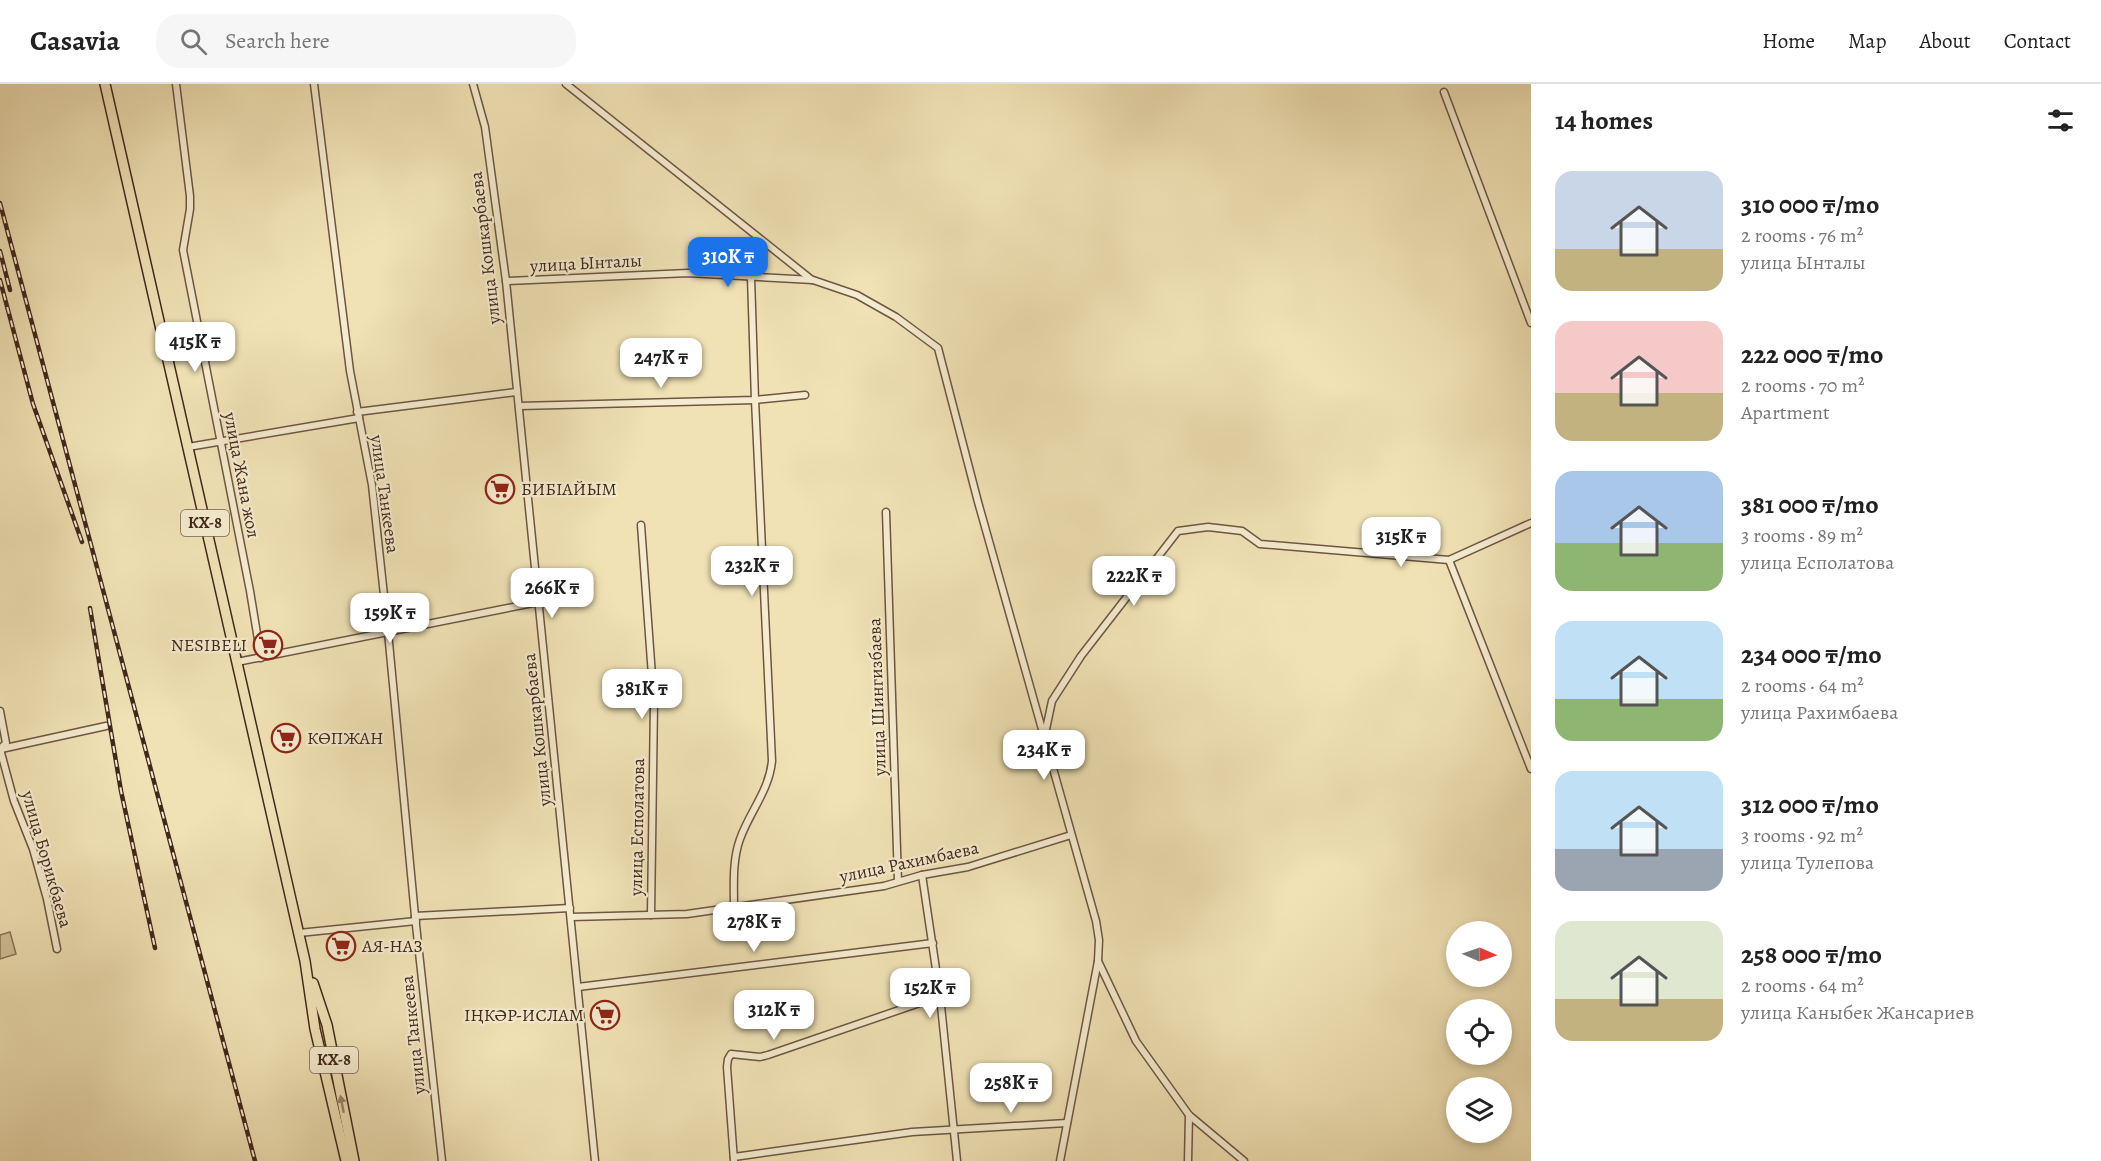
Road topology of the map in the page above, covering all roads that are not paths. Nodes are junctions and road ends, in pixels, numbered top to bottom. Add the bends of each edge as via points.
1 (105, 84) edge
2 (176, 84) edge
3 (314, 84) edge
4 (473, 84) edge
5 (566, 84) edge
6 (1444, 92) dead end
7 (751, 277) junction
8 (813, 280) junction
9 (506, 281) junction
10 (1531, 323) edge
11 (516, 392) junction
12 (805, 395) dead end
13 (755, 399) junction
14 (519, 406) junction
15 (358, 415) junction
16 (220, 442) junction
17 (188, 447) junction
18 (886, 512) dead end
19 (1531, 523) edge
20 (641, 525) dead end
21 (1449, 560) junction
22 (538, 602) junction
23 (388, 632) junction
24 (261, 658) junction
25 (237, 662) junction
26 (0, 711) edge
27 (106, 726) dead end
28 (1045, 735) junction
29 (0, 749) edge
30 (1531, 769) edge
31 (1071, 835) junction
32 (922, 875) junction
33 (898, 881) junction
34 (570, 908) junction
35 (734, 909) junction
36 (651, 915) junction
37 (571, 917) junction
38 (415, 919) junction
39 (299, 933) junction
40 (933, 943) junction
41 (57, 949) dead end
42 (305, 961) junction
43 (1098, 961) junction
44 (578, 987) junction
45 (940, 996) junction
46 (327, 1025) junction
47 (315, 1029) junction
48 (1189, 1115) junction
49 (1067, 1123) junction
50 (955, 1130) junction
51 (734, 1159) edge
52 (346, 1161) edge
53 (354, 1161) edge
54 (442, 1161) edge
55 (596, 1161) edge
56 (957, 1161) edge
57 (1060, 1161) edge
58 (1188, 1161) edge
59 (1244, 1161) edge

1 - 17 main road, КХ-8
2 - 16 street, улица Жана жол via 190,196 183,250
3 - 15 street, улица Танкеева
4 - 9 street, улица Кошкарбаева via 488,151
5 - 8 street
6 - 10 street
7 - 8 street, улица Ынталы
7 - 9 street, улица Ынталы via 688,273
7 - 13 street
8 - 28 street, улица Ынталы via 857,296 938,348
9 - 11 street, улица Кошкарбаева
11 - 14 street, улица Кошкарбаева
11 - 15 street
12 - 13 street
13 - 14 street
13 - 35 street via 772,761 771,777 741,838 734,875
14 - 22 street, улица Кошкарбаева
15 - 16 street
15 - 23 street, улица Танкеева via 372,485
16 - 17 street
16 - 24 street, улица Жана жол
17 - 25 main road, КХ-8
18 - 33 street, улица Шингизбаева
19 - 21 street
20 - 36 street, улица Есполатова via 654,703
21 - 28 street via 1260,544 1242,531 1208,527 1178,531 1052,700
21 - 30 street
22 - 23 street
22 - 34 street, улица Кошкарбаева
23 - 24 street
23 - 38 street, улица Танкеева
24 - 25 street
25 - 39 main road, КХ-8
26 - 29 street, улица Борикбаева via 6,743
27 - 29 street
28 - 31 street
29 - 41 street, улица Борикбаева via 14,801 33,849
31 - 32 street, улица Рахимбаева via 968,867
31 - 43 street via 1096,921
32 - 33 street, улица Рахимбаева
32 - 40 street
33 - 35 street, улица Рахимбаева
34 - 37 street, улица Кошкарбаева
34 - 38 street
35 - 36 street, улица Рахимбаева
36 - 37 street, улица Рахимбаева
37 - 44 street, улица Кошкарбаева
38 - 39 street
38 - 54 street, улица Танкеева
39 - 42 main road, КХ-8
40 - 44 street
40 - 45 street
42 - 46 main road, КХ-8
42 - 47 main road, КХ-8
43 - 48 street via 1136,1041
43 - 49 street
44 - 55 street, улица Кошкарбаева
45 - 50 street
45 - 51 street via 768,1055 731,1054 727,1067
46 - 47 main road via 318,1024
53 -> 46 main road, КХ-8
47 - 52 main road, КХ-8
48 - 58 street
48 - 59 street
49 - 50 street
49 - 57 street
50 - 51 street via 912,1132
50 - 56 street

